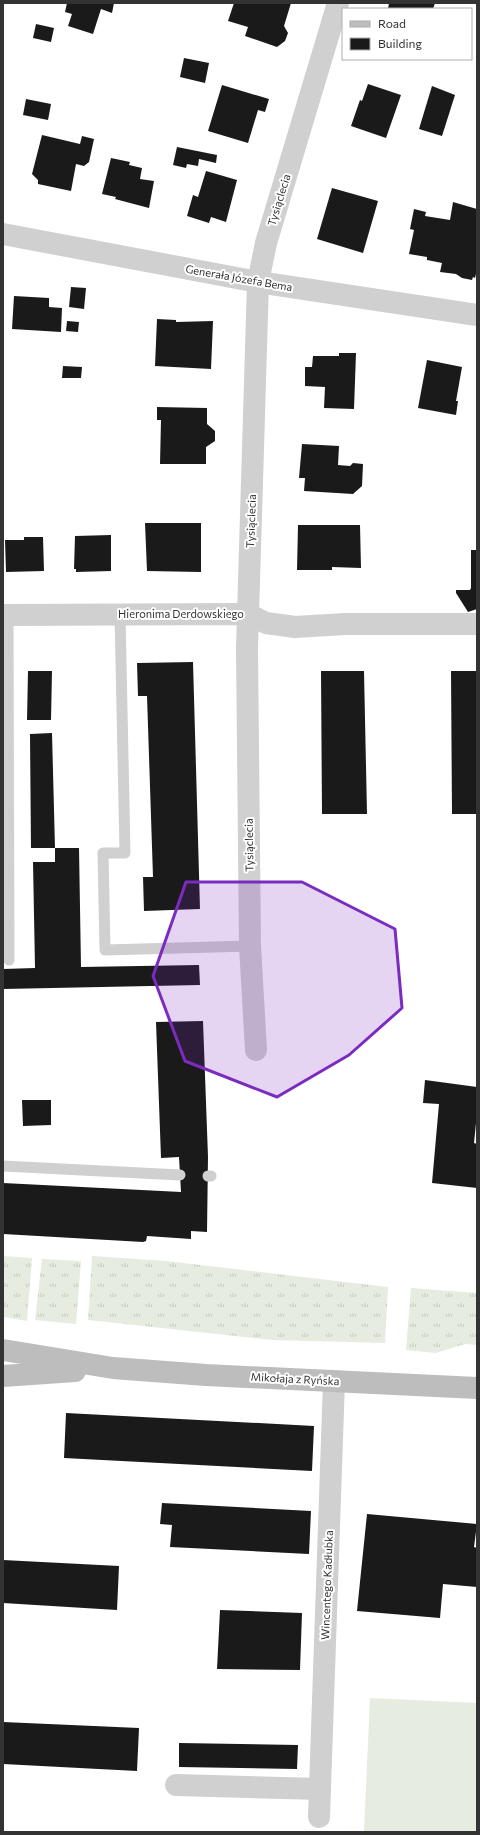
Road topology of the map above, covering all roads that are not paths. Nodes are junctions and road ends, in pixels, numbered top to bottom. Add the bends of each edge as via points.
1 (338, 3) edge
2 (3, 234) edge
3 (258, 282) junction
4 (477, 316) edge
5 (120, 614) junction
6 (248, 614) junction
7 (6, 615) edge
8 (477, 624) edge
9 (250, 946) junction
10 (9, 960) dead end
11 (256, 1050) dead end
12 (3, 1166) edge
13 (180, 1175) dead end
14 (3, 1350) edge
15 (113, 1368) junction
16 (3, 1376) edge
17 (334, 1381) junction
18 (477, 1388) edge
19 (176, 1785) dead end
20 (320, 1789) junction
21 (319, 1817) dead end

1 - 3 street, Tysiąclecia via 266,243
2 - 3 street, Generała Józefa Bema
3 - 4 street, Generała Józefa Bema
3 - 6 street, Tysiąclecia
5 - 6 street, Hieronima Derdowskiego
5 - 7 street, Hieronima Derdowskiego
5 - 9 lane via 125,853 103,853 106,950
6 - 8 street, Hieronima Derdowskiego via 266,623 295,627 345,624
6 - 9 street, Tysiąclecia
7 - 10 lane
9 - 11 street, Tysiąclecia
12 - 13 lane
14 - 15 street, Mikołaja z Ryńska
15 - 16 street, Mikołaja z Ryńska
15 - 17 street, Mikołaja z Ryńska
17 - 18 street, Mikołaja z Ryńska
17 - 20 street, Wincentego Kadłubka
19 - 20 street
20 - 21 street, Wincentego Kadłubka

